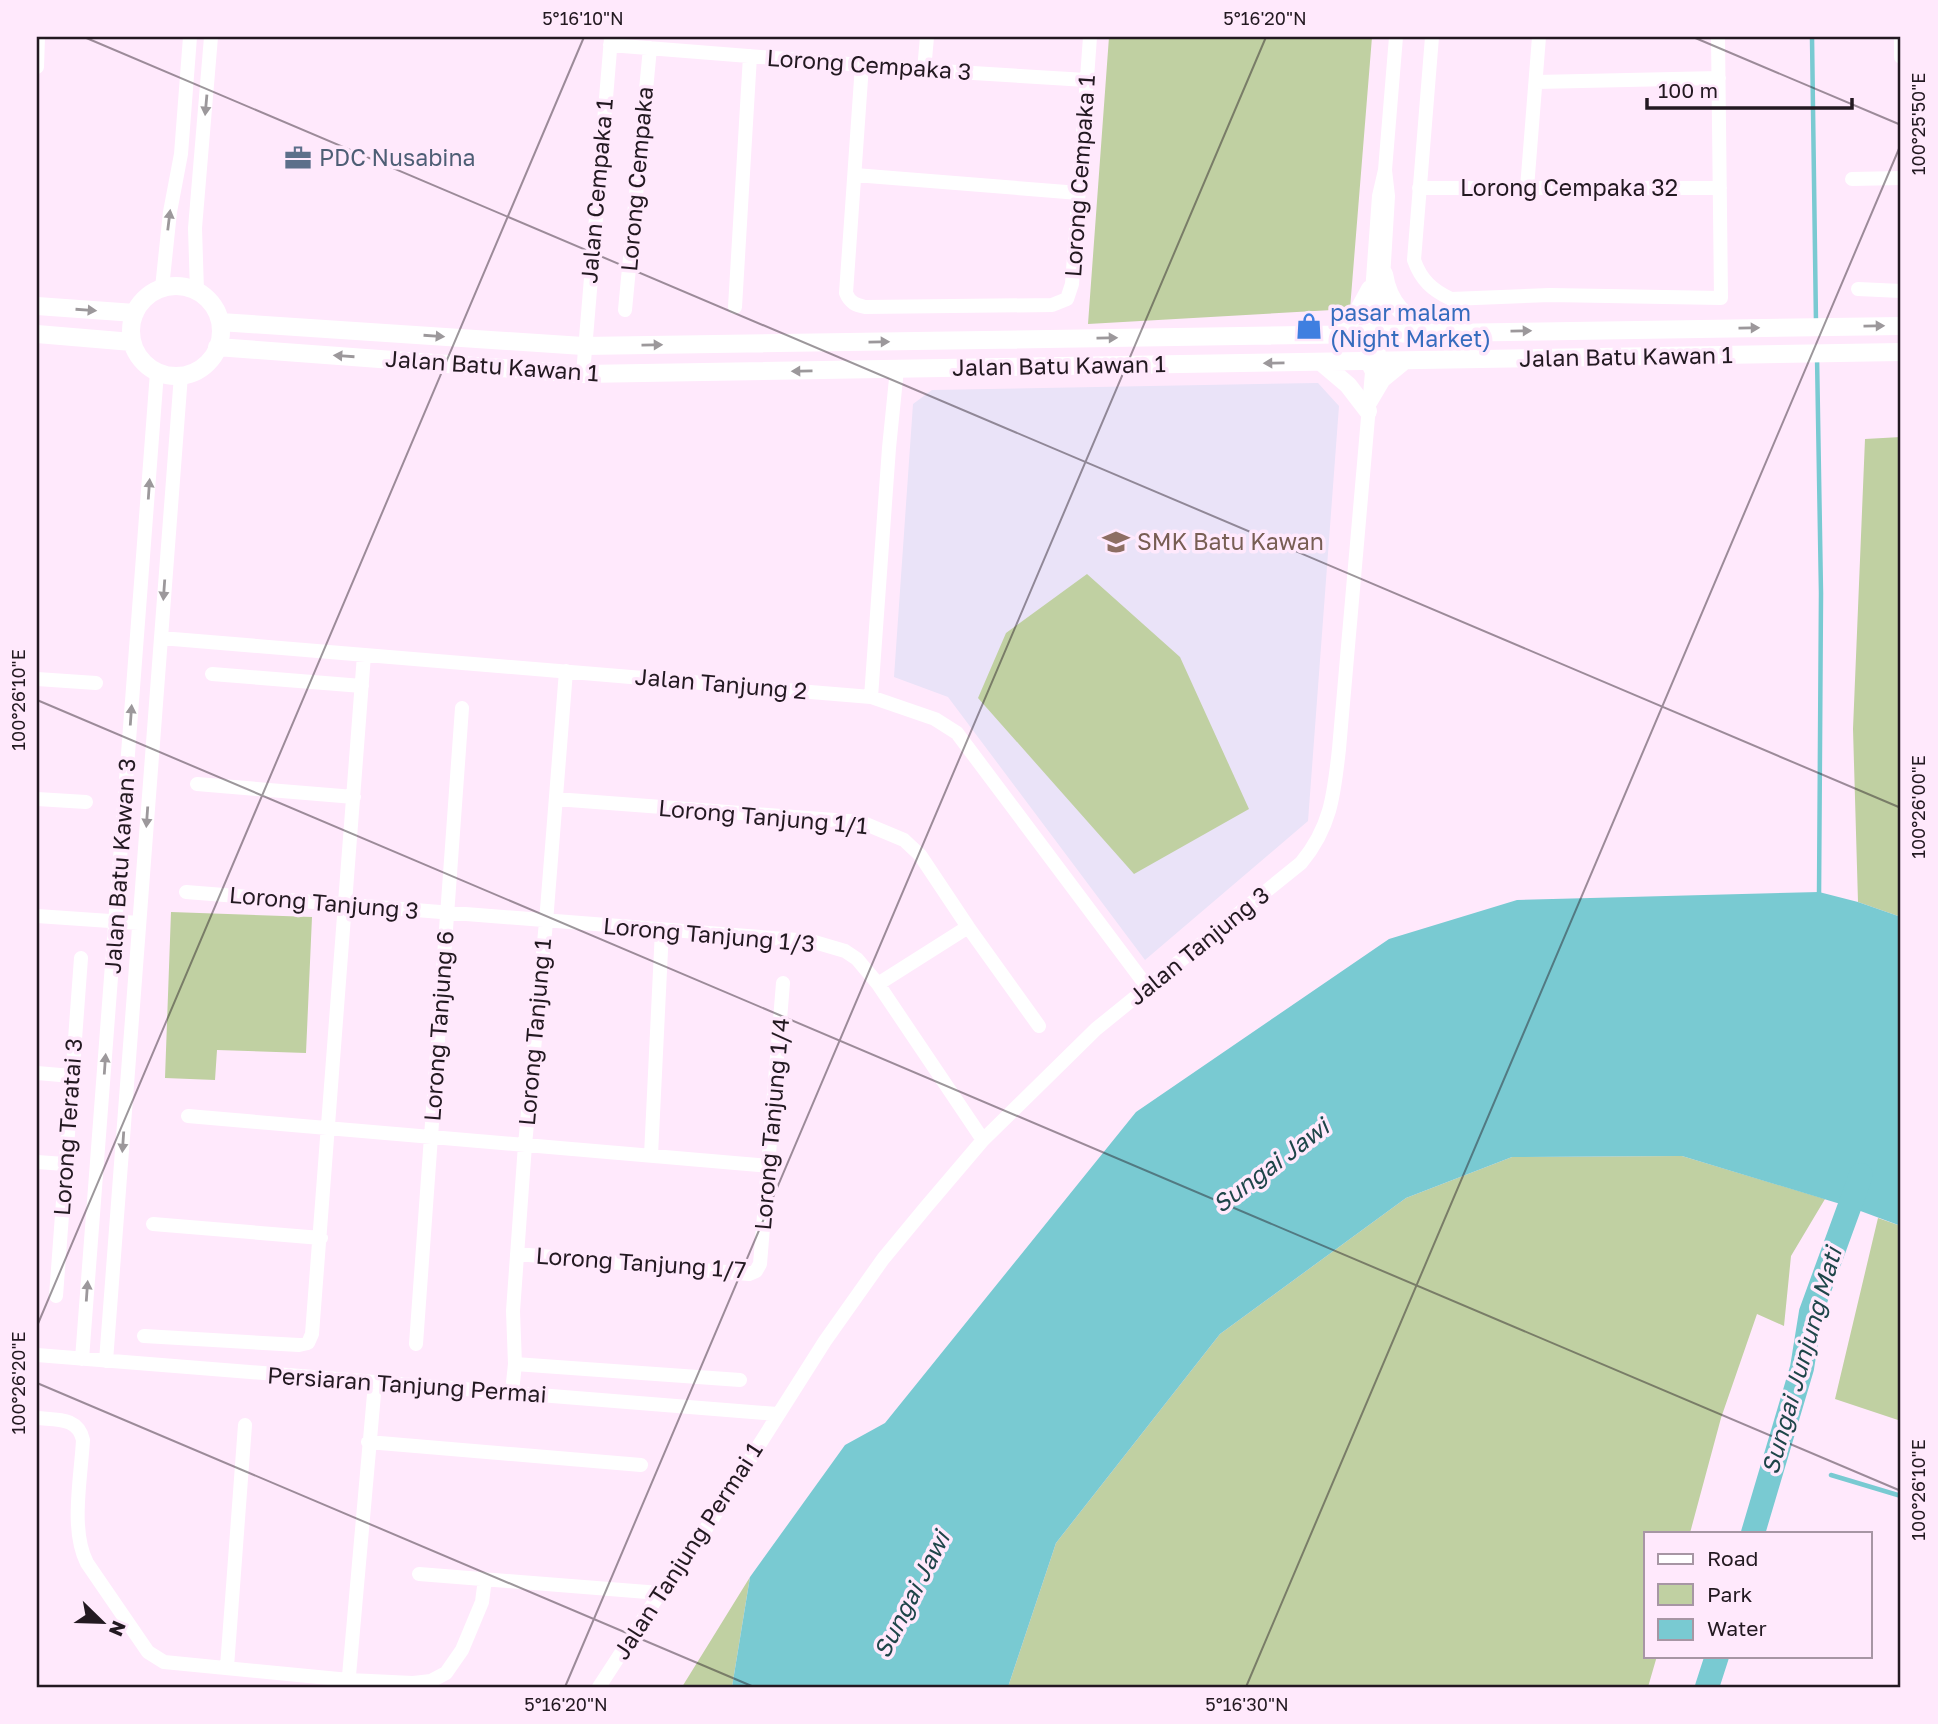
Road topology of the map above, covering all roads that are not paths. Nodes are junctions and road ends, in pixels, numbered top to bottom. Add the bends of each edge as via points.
1 (38, 37) edge
2 (190, 37) edge
3 (211, 37) edge
4 (927, 37) edge
5 (1090, 37) edge
6 (1395, 37) edge
7 (1432, 37) edge
8 (1539, 37) edge
9 (1718, 37) edge
10 (1901, 37) edge
11 (610, 41) edge
12 (650, 48) junction
13 (750, 56) junction
14 (1901, 57) edge
15 (862, 65) junction
16 (37, 67) edge
17 (924, 70) junction
18 (1719, 78) junction
19 (1086, 80) junction
20 (1536, 82) junction
21 (1385, 170) junction
22 (855, 175) junction
23 (1852, 178) dead end
24 (1901, 178) edge
25 (1419, 188) junction
26 (1527, 188) junction
27 (1720, 188) junction
28 (1079, 193) junction
29 (1384, 274) junction
30 (162, 288) junction
31 (1370, 289) junction
32 (1858, 289) dead end
33 (1901, 290) edge
34 (197, 291) junction
35 (37, 306) edge
36 (735, 307) dead end
37 (625, 310) dead end
38 (135, 313) junction
39 (220, 322) junction
40 (1901, 326) edge
41 (1374, 333) junction
42 (1439, 333) junction
43 (37, 334) edge
44 (1331, 335) junction
45 (132, 342) junction
46 (583, 346) junction
47 (217, 347) junction
48 (1901, 352) edge
49 (1404, 361) junction
50 (1322, 363) junction
51 (1372, 365) junction
52 (897, 369) junction
53 (157, 372) junction
54 (583, 374) junction
55 (181, 376) junction
56 (1369, 406) junction
57 (160, 638) junction
58 (365, 654) junction
59 (566, 671) junction
60 (212, 674) dead end
61 (37, 679) edge
62 (96, 683) dead end
63 (362, 686) junction
64 (871, 697) junction
65 (462, 708) dead end
66 (197, 784) dead end
67 (354, 797) junction
68 (37, 799) edge
69 (556, 799) junction
70 (86, 802) dead end
71 (186, 892) dead end
72 (346, 905) junction
73 (447, 913) junction
74 (37, 916) edge
75 (116, 922) junction
76 (546, 922) junction
77 (139, 923) junction
78 (968, 927) junction
79 (662, 930) junction
80 (80, 958) dead end
81 (783, 984) dead end
82 (878, 984) junction
83 (1148, 988) junction
84 (1040, 1026) dead end
85 (37, 1073) edge
86 (72, 1076) junction
87 (188, 1116) dead end
88 (329, 1128) junction
89 (431, 1137) junction
90 (984, 1140) junction
91 (524, 1145) junction
92 (651, 1156) junction
93 (37, 1162) edge
94 (65, 1164) junction
95 (769, 1166) junction
96 (153, 1224) dead end
97 (321, 1238) junction
98 (517, 1254) junction
99 (760, 1264) joint
100 (55, 1296) dead end
101 (144, 1336) dead end
102 (416, 1344) dead end
103 (37, 1355) edge
104 (82, 1359) junction
105 (106, 1361) junction
106 (515, 1364) junction
107 (740, 1380) dead end
108 (375, 1383) junction
109 (512, 1392) junction
110 (777, 1414) junction
111 (37, 1418) edge
112 (245, 1425) dead end
113 (368, 1442) junction
114 (640, 1465) dead end
115 (419, 1574) dead end
116 (485, 1579) junction
117 (660, 1593) junction
118 (227, 1667) junction
119 (349, 1683) edge
120 (599, 1687) edge

1 - 16 street
30 -> 2 street via 181,154
3 -> 34 street via 195,228
4 - 17 street
5 - 19 street, Lorong Cempaka 1
6 - 21 street
7 - 25 street
8 - 20 street
9 - 18 street
10 - 14 street
11 - 12 street, Lorong Cempaka 3
11 - 46 street, Jalan Cempaka 1
12 - 13 street, Lorong Cempaka 3
12 - 37 street, Lorong Cempaka
13 - 15 street, Lorong Cempaka 3
13 - 36 street
15 - 17 street, Lorong Cempaka 3
15 - 22 street
17 - 19 street, Lorong Cempaka 3
18 - 20 street
18 - 27 street
19 - 28 street, Lorong Cempaka 1
20 - 26 street
21 - 29 street
21 - 31 street via 1378,196
22 - 28 street
22 - 28 street, Lorong Cempaka 1 via 846,293 853,303 866,307 1052,305 1067,299
23 - 24 street
25 - 26 street, Lorong Cempaka 32
25 - 27 street via 1414,260 1426,284 1451,299 1550,295 1721,298
26 - 27 street, Lorong Cempaka 32
29 - 41 street
29 - 42 street via 1387,293 1401,311
30 - 34 street
30 - 38 street via 150,294
31 - 41 street
31 - 44 street via 1356,315
32 - 33 street
34 - 39 street
35 -> 38 street
38 - 45 street
39 -> 46 street, Jalan Batu Kawan 1
39 - 47 street
42 -> 40 street, Jalan Batu Kawan 1
41 - 42 street, Jalan Batu Kawan 1
41 - 44 street, Jalan Batu Kawan 1
41 - 51 street, Jalan Tanjung 3
43 - 45 street
46 -> 44 street, Jalan Batu Kawan 1
45 - 53 street via 146,365
46 - 54 street, Jalan Cempaka 1
54 -> 47 street, Jalan Batu Kawan 1
47 - 55 street via 203,366
48 - 49 street, Jalan Batu Kawan 1
49 - 51 street, Jalan Batu Kawan 1
49 - 56 street via 1382,379
50 - 51 street, Jalan Batu Kawan 1
50 -> 52 street, Jalan Batu Kawan 1
50 - 56 street
51 - 56 street, Jalan Tanjung 3
52 -> 54 street, Jalan Batu Kawan 1
52 - 64 street
53 - 55 street
75 -> 53 street, Jalan Batu Kawan 3
55 -> 57 street, Jalan Batu Kawan 3
56 - 83 street, Jalan Tanjung 3 via 1339,749 1325,825 1316,846 1301,863
57 - 58 street, Jalan Tanjung 2
57 -> 77 street, Jalan Batu Kawan 3
58 - 59 street, Jalan Tanjung 2
58 - 63 street
59 - 64 street, Jalan Tanjung 2
59 - 69 street, Lorong Tanjung 1
60 - 63 street
61 - 62 street
63 - 67 street
64 - 83 street, Jalan Tanjung 2 via 935,719 957,733
65 - 73 street, Lorong Tanjung 6
66 - 67 street
67 - 72 street
68 - 70 street
69 - 76 street, Lorong Tanjung 1
69 - 78 street, Lorong Tanjung 1/1 via 861,822 904,840 920,855
71 - 72 street, Lorong Tanjung 3
72 - 73 street, Lorong Tanjung 3
72 - 88 street
73 - 76 street, Lorong Tanjung 3
73 - 89 street, Lorong Tanjung 6
74 - 75 street
75 - 77 street
104 -> 75 street, Jalan Batu Kawan 3
76 - 79 street, Lorong Tanjung 1/3
76 - 91 street, Lorong Tanjung 1
77 -> 105 street, Jalan Batu Kawan 3
78 - 82 street
78 - 84 street, Lorong Tanjung 1/1
79 - 82 street, Lorong Tanjung 1/3 via 828,944 857,959
79 - 92 street
80 - 86 street, Lorong Teratai 3
81 - 95 street, Lorong Tanjung 1/4
82 - 90 street, Lorong Tanjung 1/3
83 - 90 street, Jalan Tanjung 3 via 1096,1029
85 - 86 street
86 - 94 street, Lorong Teratai 3
87 - 88 street
88 - 89 street
88 - 97 street
89 - 91 street
89 - 102 street, Lorong Tanjung 6
90 - 110 street, Jalan Tanjung 3 via 883,1259
91 - 92 street
91 - 98 street, Lorong Tanjung 1
92 - 95 street
93 - 94 street
94 - 100 street, Lorong Teratai 3
95 - 99 street, Lorong Tanjung 1/4
96 - 97 street
97 - 101 street via 308,1343
98 - 99 street, Lorong Tanjung 1/7 via 749,1274
98 - 106 street, Lorong Tanjung 1
103 - 104 street, Persiaran Tanjung Permai
104 - 105 street, Persiaran Tanjung Permai
105 - 108 street, Persiaran Tanjung Permai
106 - 107 street
106 - 109 street, Lorong Tanjung 1
108 - 109 street, Persiaran Tanjung Permai
108 - 113 street
109 - 110 street, Persiaran Tanjung Permai
110 - 117 street, Jalan Tanjung Permai 1
111 - 118 street via 65,1420 82,1432 81,1551 149,1652 164,1662
112 - 118 street
113 - 114 street
113 - 119 street
115 - 116 street
116 - 117 street
116 - 119 street via 473,1628 446,1673 413,1683
117 - 120 street, Jalan Tanjung Permai 1
118 - 119 street

